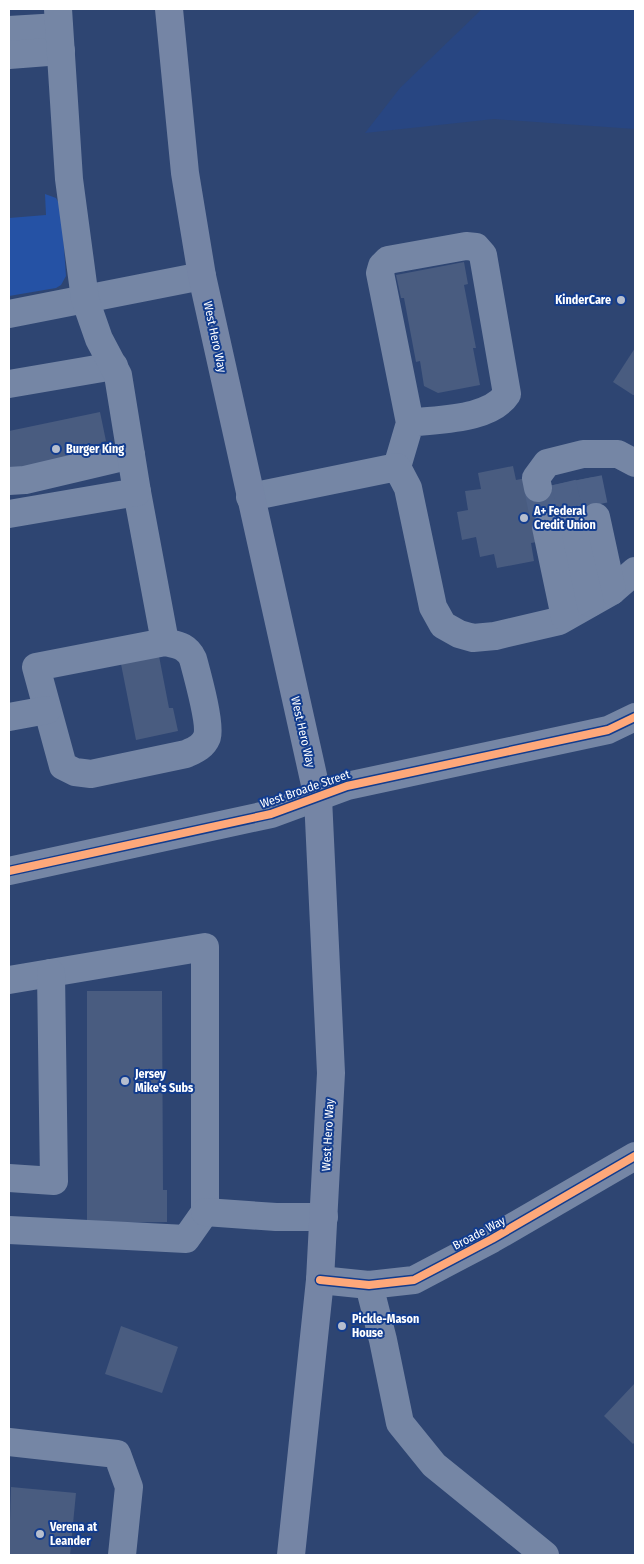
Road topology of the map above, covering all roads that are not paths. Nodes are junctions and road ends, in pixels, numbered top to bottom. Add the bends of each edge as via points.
1 (168, 9) edge
2 (9, 16) edge
3 (59, 27) edge
4 (9, 30) edge
5 (9, 43) edge
6 (9, 55) edge
7 (202, 276) junction
8 (85, 299) junction
9 (9, 314) edge
10 (114, 366) junction
11 (9, 384) edge
12 (410, 423) junction
13 (131, 455) junction
14 (635, 463) edge
15 (397, 467) junction
16 (564, 472) dead end
17 (9, 481) edge
18 (137, 492) junction
19 (250, 497) junction
20 (9, 514) edge
21 (635, 571) edge
22 (589, 604) junction
23 (165, 642) junction
24 (47, 710) junction
25 (9, 717) edge
26 (635, 717) edge
27 (318, 798) junction
28 (9, 871) edge
29 (51, 973) junction
30 (9, 980) edge
31 (635, 1156) edge
32 (9, 1178) edge
33 (206, 1212) junction
34 (324, 1217) junction
35 (9, 1230) edge
36 (320, 1280) junction
37 (369, 1285) junction
38 (9, 1442) edge
39 (122, 1555) edge
40 (291, 1555) edge
41 (545, 1555) edge

1 - 7 main road, West Hero Way via 185,173
2 - 3 street
3 - 4 street
3 - 5 street
3 - 6 street
3 - 8 street via 69,179
7 - 8 street
7 - 19 main road, West Hero Way
8 - 9 street
8 - 10 street
10 - 11 street
10 - 13 street
12 - 12 street via 383,292 382,266 388,260 466,246 476,248 483,255 507,394 484,412
12 - 15 street
13 - 17 street
13 - 18 street
14 - 16 street via 618,454
15 - 19 street
15 - 22 street via 408,488 434,607 443,625 473,638 504,634 559,621
18 - 20 street
18 - 23 street
19 - 27 main road, West Hero Way
21 - 22 street
22 - 22 street via 571,522
23 - 24 street via 36,667
23 - 24 street via 182,646 193,658 206,722 207,736 200,747 186,754 100,772 75,772 63,766
24 - 25 street
26 - 27 street, West Broade Street via 608,730 347,786
27 - 28 street, West Broade Street via 270,814
27 - 34 main road, West Hero Way via 331,1074
29 - 30 street
29 - 32 street via 54,1181
29 - 33 street via 205,947
31 - 37 street, Broade Way via 492,1240 414,1280
33 - 34 street via 276,1218
33 - 35 street via 186,1239
34 - 36 main road, West Hero Way
36 - 37 street, Broade Way
36 - 40 main road, West Hero Way
37 - 41 street via 400,1423 434,1465
38 - 39 street via 117,1454 129,1487

